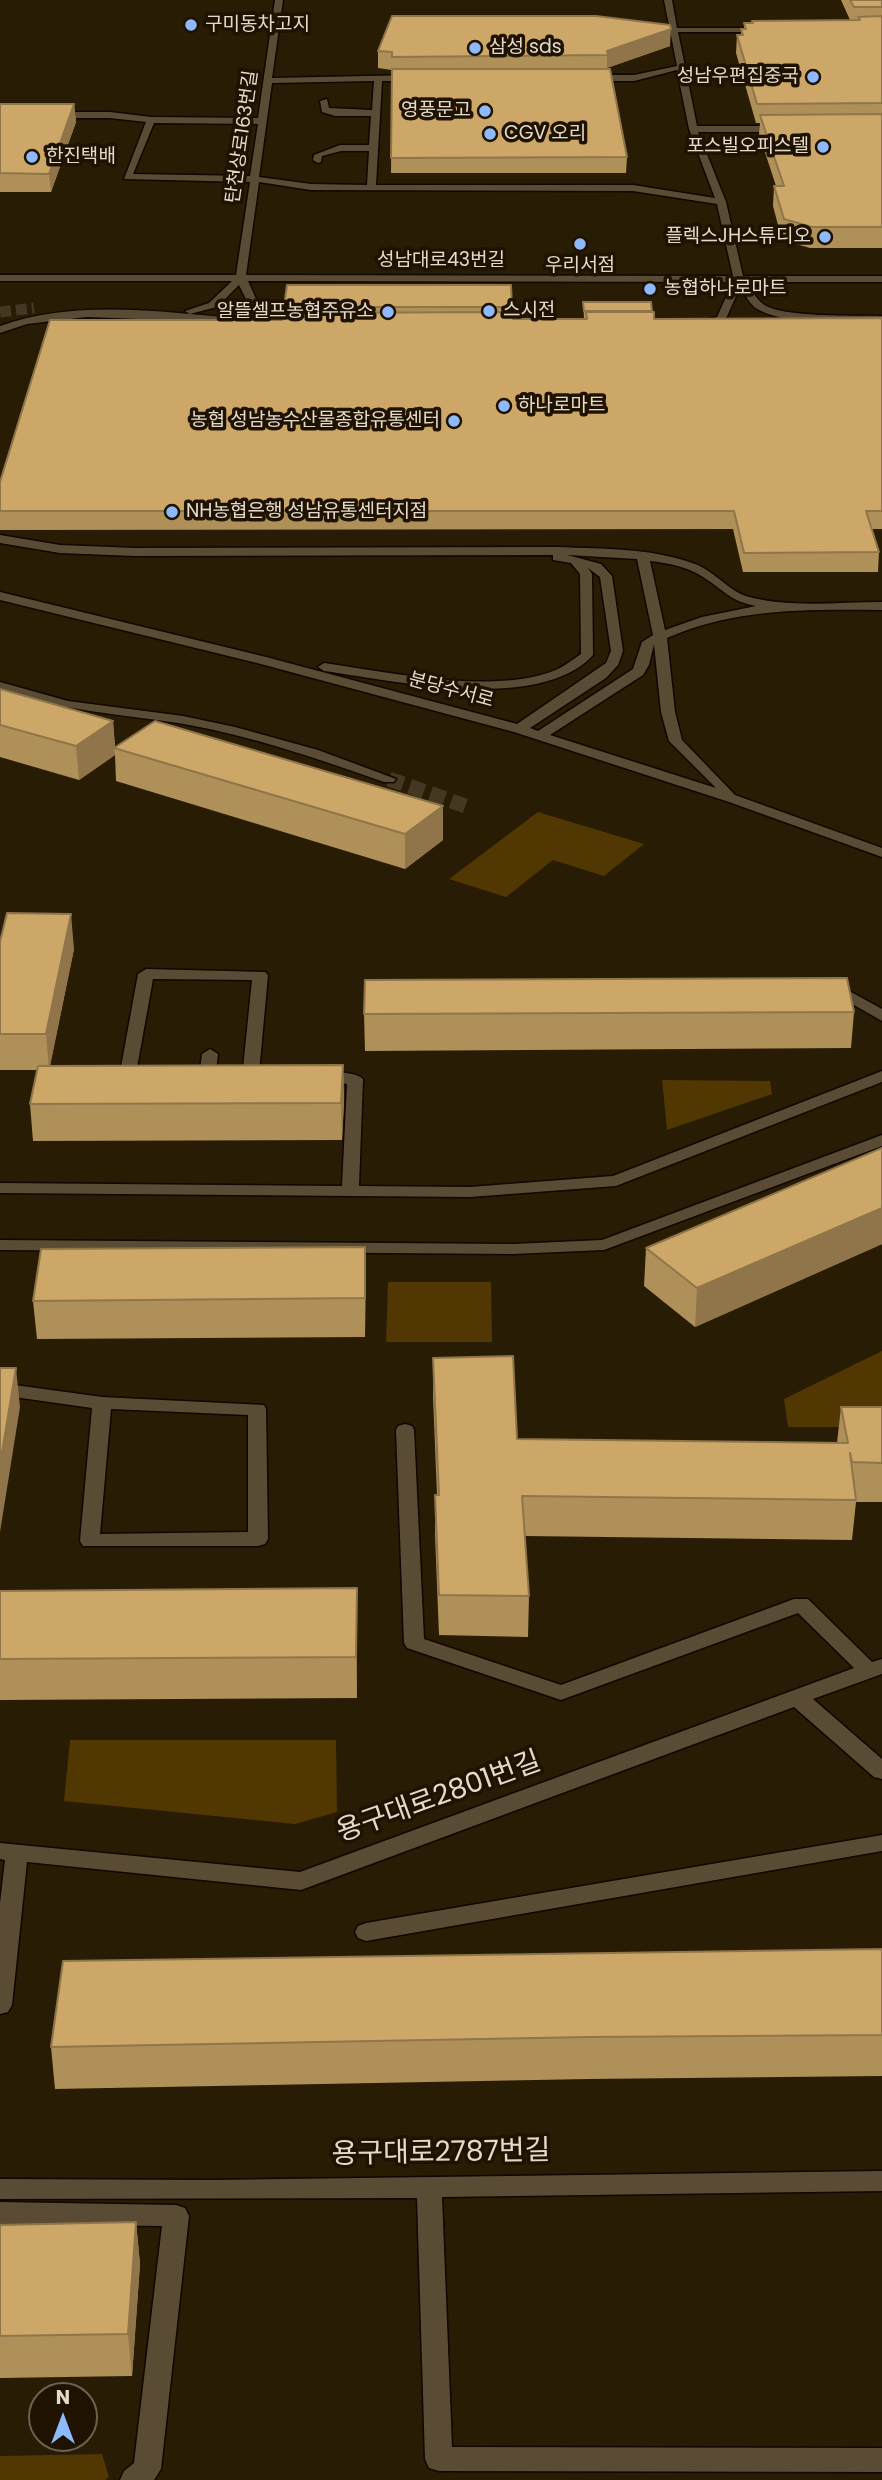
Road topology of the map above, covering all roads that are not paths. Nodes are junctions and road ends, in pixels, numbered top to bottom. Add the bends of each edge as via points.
1 (279, 0) edge
2 (668, 0) edge
3 (674, 30) junction
4 (771, 30) edge
5 (681, 67) junction
6 (378, 78) junction
7 (432, 78) edge
8 (580, 78) edge
9 (268, 80) junction
10 (324, 101) dead end
11 (376, 114) junction
12 (41, 115) edge
13 (151, 120) junction
14 (263, 121) junction
15 (693, 129) junction
16 (788, 129) edge
17 (374, 148) junction
18 (318, 160) dead end
19 (255, 179) junction
20 (371, 188) junction
21 (721, 202) junction
22 (0, 278) edge
23 (241, 278) junction
24 (739, 279) junction
25 (882, 279) edge
26 (34, 308) tunnel mouth
27 (175, 313) junction
28 (206, 317) junction
29 (882, 319) edge
30 (693, 323) edge
31 (706, 323) junction
32 (734, 323) edge
33 (776, 323) edge
34 (0, 330) edge
35 (0, 539) edge
36 (0, 547) edge
37 (60, 549) junction
38 (530, 553) junction
39 (643, 557) junction
40 (575, 560) junction
41 (0, 596) edge
42 (782, 605) junction
43 (882, 606) edge
44 (660, 637) junction
45 (261, 660) junction
46 (0, 686) edge
47 (519, 729) junction
48 (541, 735) junction
49 (389, 779) tunnel mouth
50 (734, 799) junction
51 (882, 853) edge
52 (821, 986) edge
53 (882, 1016) edge
54 (210, 1054) dead end
55 (882, 1076) edge
56 (154, 1078) edge
57 (250, 1078) junction
58 (276, 1078) edge
59 (302, 1078) edge
60 (882, 1140) edge
61 (0, 1188) edge
62 (350, 1191) junction
63 (0, 1245) edge
64 (0, 1389) edge
65 (102, 1403) junction
66 (405, 1430) dead end
67 (875, 1669) edge
68 (797, 1698) junction
69 (882, 1771) edge
70 (882, 1843) edge
71 (8, 1851) edge
72 (366, 1932) dead end
73 (0, 2005) edge
74 (882, 2181) edge
75 (429, 2185) junction
76 (0, 2189) edge
77 (0, 2213) edge
78 (882, 2459) edge
79 (134, 2480) edge

1 - 9 street, 탄천상로163번길
2 - 3 street
3 - 4 street
3 - 5 street
5 - 8 street via 634,78
5 - 15 street
6 - 7 street
6 - 9 street
6 - 11 street
9 - 14 street, 탄천상로163번길
10 - 11 street via 325,110 335,113
11 - 17 street
12 - 13 street
13 - 14 street
13 - 19 street via 127,177
14 - 19 street, 탄천상로163번길
15 - 16 street
15 - 21 street
17 - 18 street via 327,151 318,155
17 - 20 street
19 - 20 street via 311,187
19 - 23 street, 탄천상로163번길
20 - 21 street via 633,188
21 - 24 street
22 - 23 street, 성남대로43번길
23 - 24 street, 성남대로43번길
23 - 27 street via 213,305
23 - 28 street via 252,301 252,318 272,324
24 - 25 street, 성남대로43번길
24 - 29 street via 759,306 777,312
24 - 31 street via 721,319
26 - 27 street
27 - 28 street
28 - 34 street via 62,316
29 - 33 street
30 - 31 street
31 - 32 street
35 - 37 street
36 - 37 street
37 - 38 street
38 - 39 street
38 - 40 street
39 - 42 street via 705,572 731,594 749,601
39 - 44 street
40 - 45 street via 586,574 586,655 562,674 517,684 454,684
40 - 47 street via 597,567 606,576 617,652 601,676
41 - 45 street, 분당수서로
42 - 43 street
42 - 44 street via 727,612
44 - 48 street via 648,642 638,672
44 - 50 street via 676,741
45 - 47 street, 분당수서로
46 - 49 street via 93,709 226,729
47 - 48 street, 분당수서로
48 - 50 street, 분당수서로
50 - 51 street, 분당수서로
52 - 53 street via 835,986
54 - 57 street via 200,1078
55 - 62 street via 615,1181 470,1192
56 - 57 street via 127,1078 146,974 260,975
57 - 58 street
59 - 62 street via 355,1079
60 - 63 street via 604,1245 513,1249
61 - 62 street
64 - 65 street
65 - 65 street via 257,1409 258,1539 90,1541
66 - 67 street via 414,1643 561,1693 801,1604
67 - 68 street, 용구대로2801번길
68 - 69 street
68 - 71 street, 용구대로2801번길 via 301,1881
70 - 72 street
71 - 73 street
74 - 75 street, 용구대로2787번길
75 - 76 street, 용구대로2787번길
75 - 78 street via 439,2459
77 - 79 street via 176,2216 147,2469

